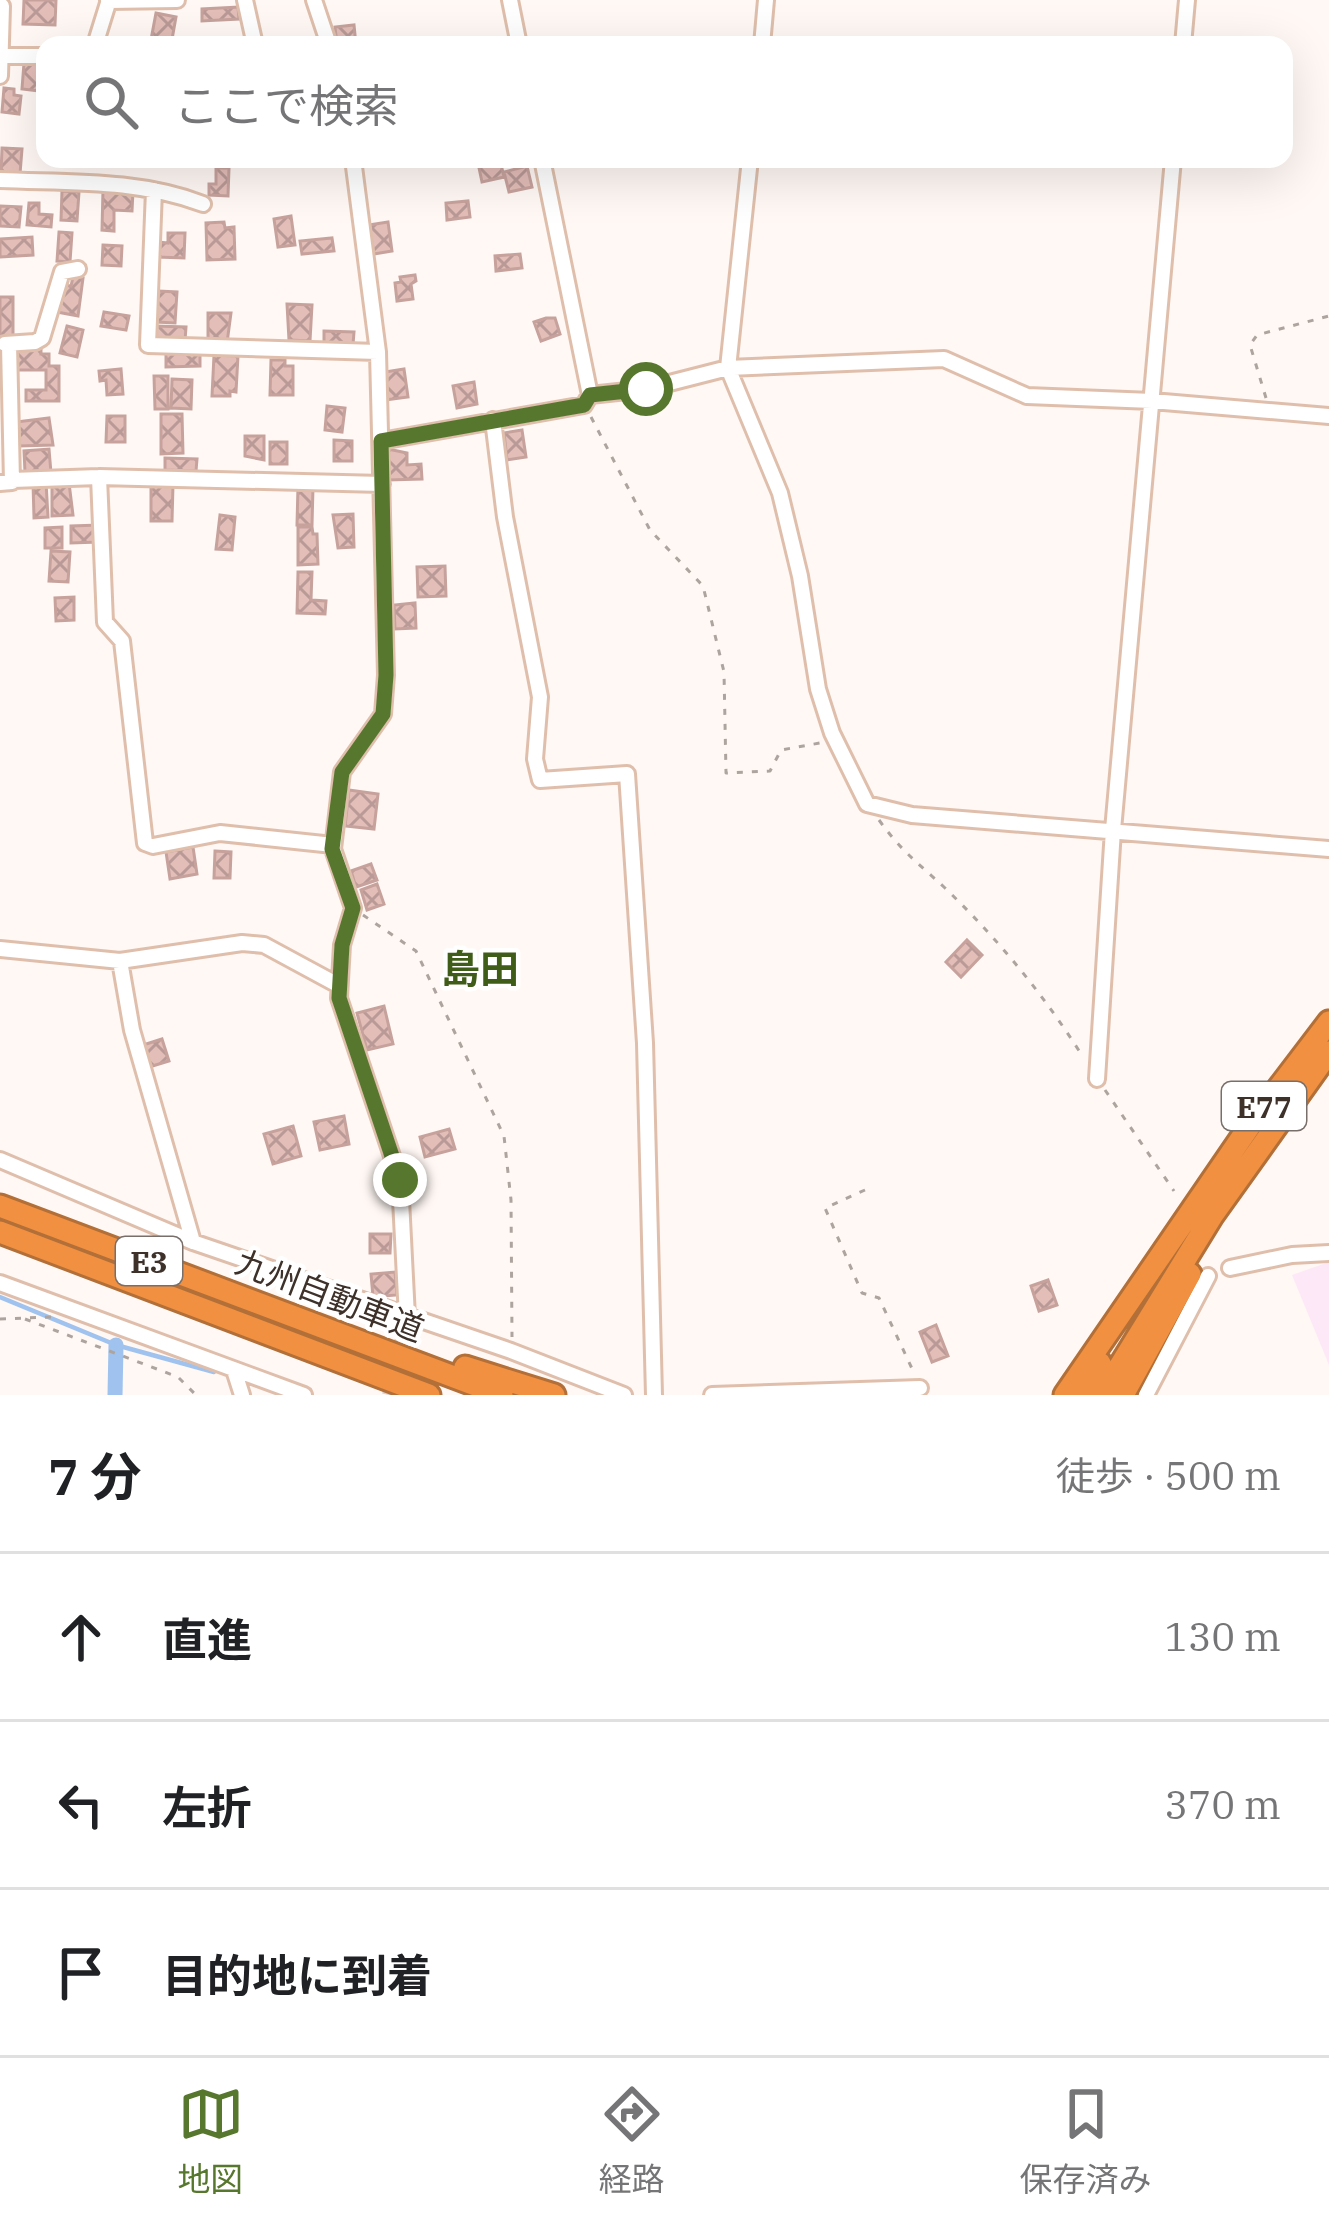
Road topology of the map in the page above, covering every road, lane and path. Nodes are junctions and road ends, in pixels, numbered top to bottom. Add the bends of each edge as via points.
1 (108, 0) edge
2 (177, 0) edge
3 (245, 0) edge
4 (314, 0) edge
5 (510, 0) edge
6 (766, 0) edge
7 (1187, 0) edge
8 (2, 6) edge
9 (97, 36) edge
10 (252, 36) edge
11 (326, 36) edge
12 (517, 36) edge
13 (763, 36) edge
14 (1185, 36) edge
15 (1, 56) edge
16 (36, 56) edge
17 (0, 76) edge
18 (353, 168) edge
19 (544, 168) edge
20 (749, 168) edge
21 (1173, 168) edge
22 (0, 180) edge
23 (154, 190) junction
24 (203, 204) dead end
25 (78, 269) dead end
26 (1329, 316) edge
27 (4, 344) edge
28 (378, 352) junction
29 (728, 368) junction
30 (587, 400) junction
31 (1152, 401) junction
32 (1270, 411) junction
33 (1329, 416) edge
34 (493, 420) junction
35 (381, 441) junction
36 (99, 477) junction
37 (6, 482) edge
38 (382, 484) junction
39 (836, 740) junction
40 (867, 804) junction
41 (1113, 830) junction
42 (333, 845) junction
43 (1329, 849) edge
44 (353, 908) junction
45 (0, 949) edge
46 (120, 961) junction
47 (338, 985) junction
48 (1329, 1022) edge
49 (1329, 1052) edge
50 (1097, 1079) junction
51 (1267, 1137) junction
52 (0, 1160) edge
53 (865, 1190) dead end
54 (1174, 1191) dead end
55 (1203, 1193) junction
56 (0, 1206) edge
57 (0, 1232) edge
58 (194, 1242) junction
59 (1329, 1253) edge
60 (1230, 1268) dead end
61 (1208, 1276) dead end
62 (0, 1283) edge
63 (153, 1290) junction
64 (82, 1316) junction
65 (298, 1318) junction
66 (0, 1319) edge
67 (25, 1319) junction
68 (406, 1323) junction
69 (511, 1351) junction
70 (234, 1370) junction
71 (920, 1388) joint
72 (196, 1395) edge
73 (242, 1395) edge
74 (304, 1395) edge
75 (387, 1395) edge
76 (429, 1395) edge
77 (502, 1395) edge
78 (554, 1395) edge
79 (624, 1395) edge
80 (654, 1395) edge
81 (712, 1395) edge
82 (1065, 1395) edge
83 (1083, 1395) edge
84 (1102, 1395) edge
85 (1123, 1395) edge
86 (1146, 1395) edge

1 - 2 street
1 - 9 street
3 - 10 street
4 - 11 street
5 - 12 street
6 - 13 street
7 - 14 street
8 - 15 street
15 - 16 street
15 - 17 street
18 - 28 street
19 - 30 street
20 - 29 street
21 - 31 street
22 - 23 street
23 - 24 street
23 - 28 street via 148,345
25 - 27 street via 62,272 41,338
26 - 32 path via 1257,335 1250,345
27 - 37 street
28 - 35 street
29 - 30 street
29 - 31 street via 944,358 1027,396
29 - 39 street via 780,493 818,688
30 - 34 street
30 - 39 path via 650,530 703,586 724,672 726,773 770,771 781,750
31 - 32 street
31 - 41 street
32 - 33 street
34 - 35 street
34 - 80 street via 540,697 540,780 627,774 645,1043
35 - 38 street
36 - 37 street
36 - 38 street
36 - 42 street via 105,622 122,641 145,843 220,833
38 - 42 street via 383,714 342,772
39 - 40 street
40 - 41 street via 913,815
40 - 50 path via 905,856 1042,992
41 - 43 street
41 - 50 street
42 - 44 street
44 - 47 street
44 - 69 path via 416,951 504,1136
45 - 46 street
46 - 47 street via 264,945
46 - 58 street
47 - 68 street via 400,1180
48 - 55 highway, E77
49 - 51 highway, E77
50 - 54 path
51 - 84 highway
51 - 85 highway
52 - 58 street
53 - 71 path via 825,1208 862,1293 879,1298
55 - 82 highway
55 - 83 highway
56 - 65 highway, 九州自動車道 / E3
57 - 63 highway, 九州自動車道 / E3
58 - 68 street
59 - 60 street
61 - 86 street
62 - 64 street
63 - 75 highway
63 - 76 highway, 九州自動車道 / E3
64 - 67 path
64 - 70 street
65 - 77 highway, 九州自動車道 / E3
65 - 78 highway
66 - 67 path
67 - 72 path via 178,1377
68 - 69 street
69 - 79 street
70 - 73 street
70 - 74 street
71 - 81 street

